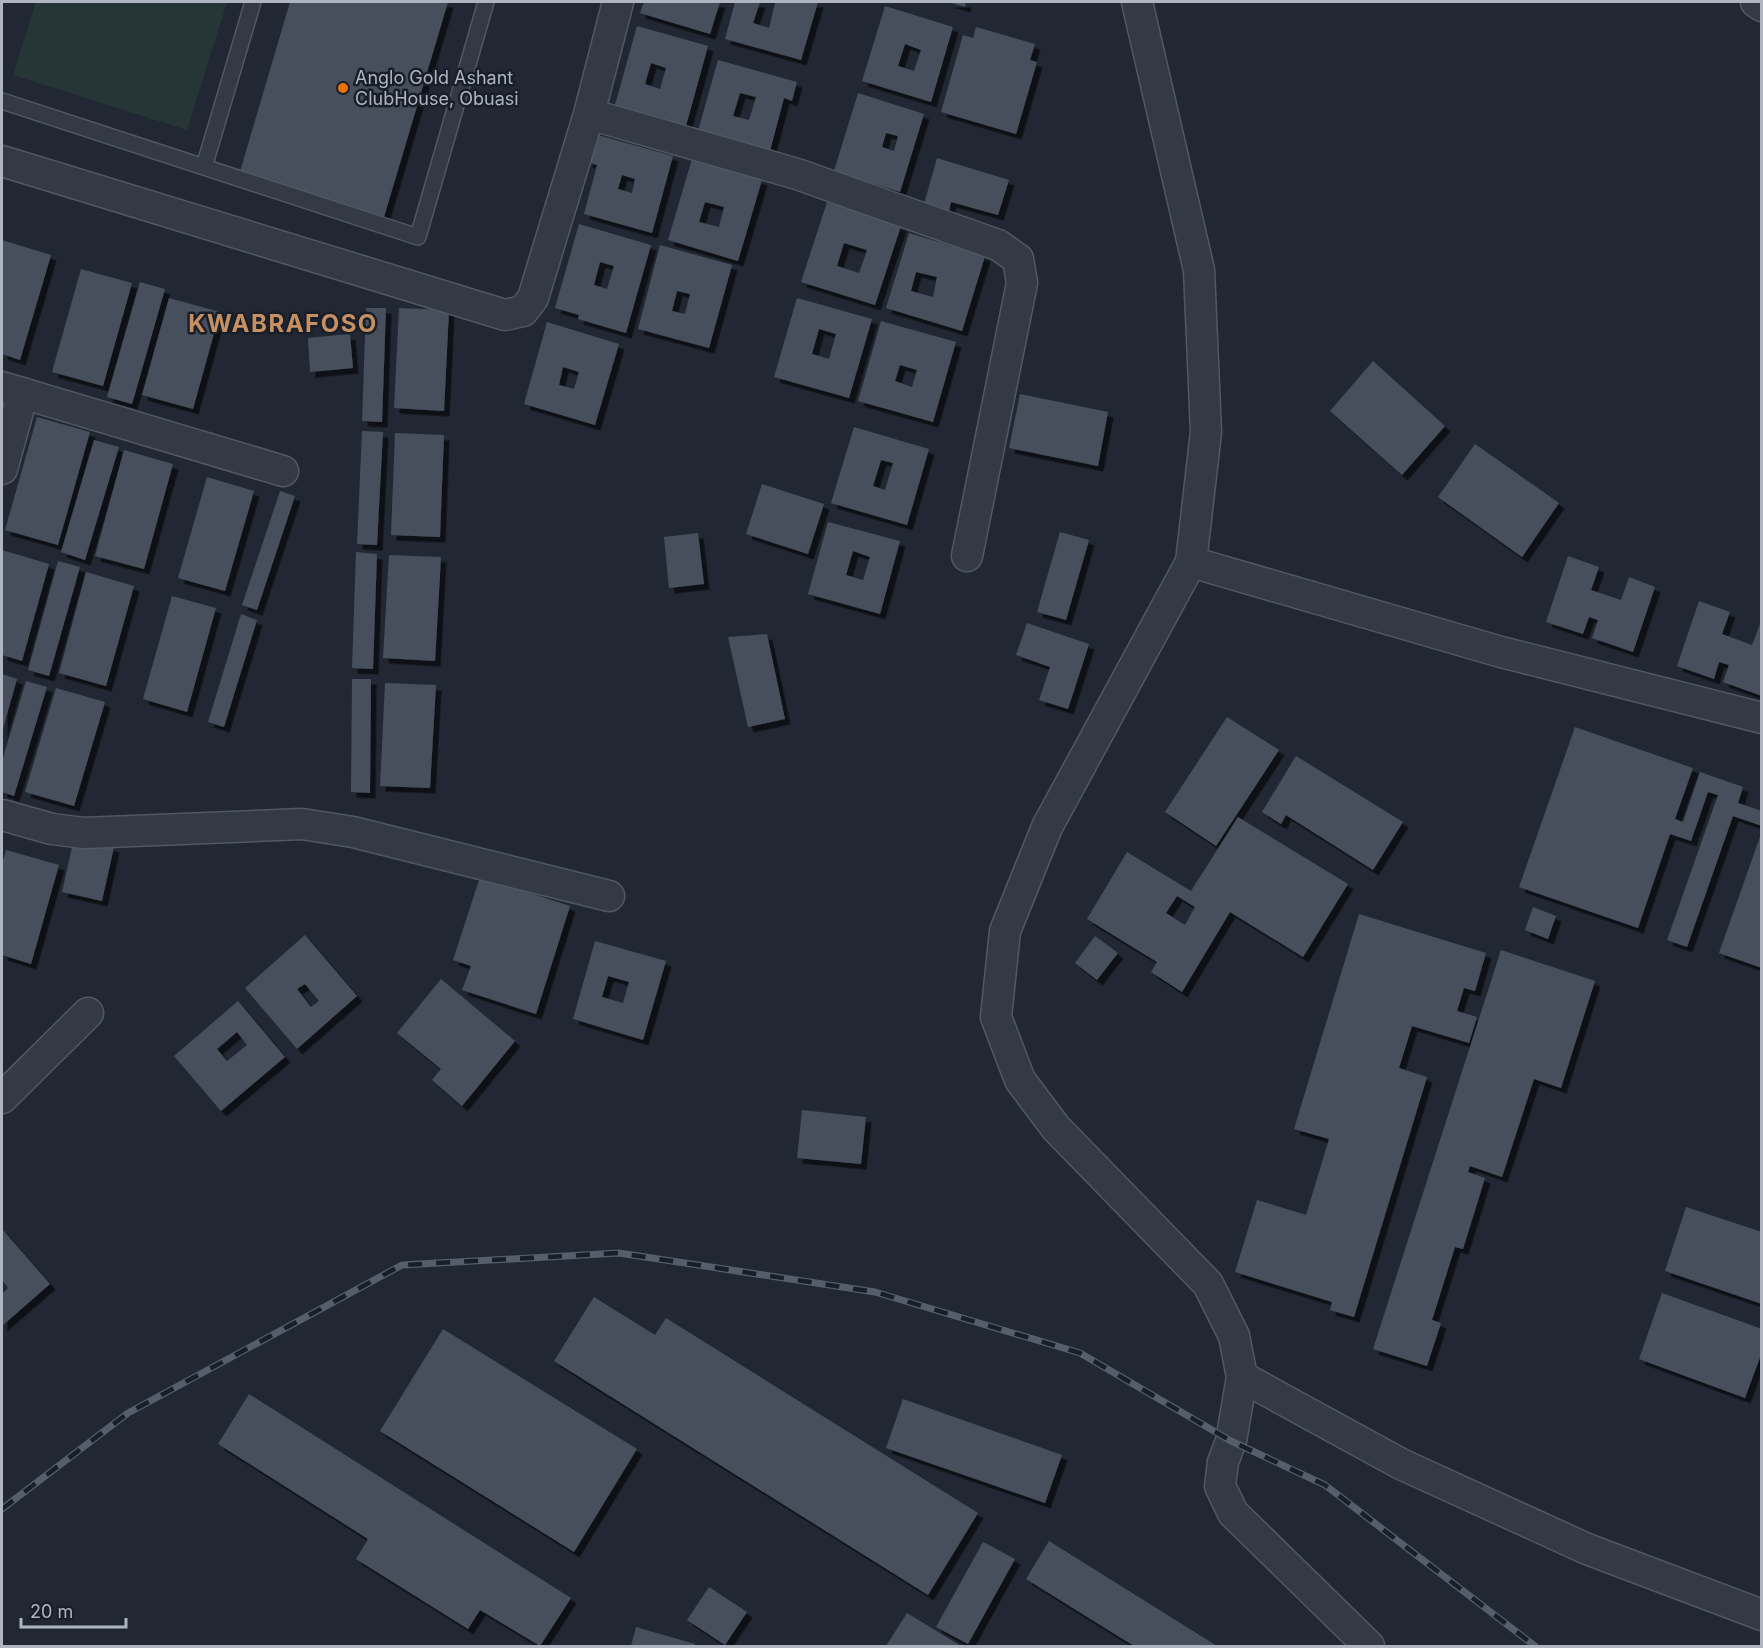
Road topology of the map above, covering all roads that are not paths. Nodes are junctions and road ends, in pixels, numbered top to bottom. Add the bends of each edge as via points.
1 (253, 2) edge
2 (486, 2) edge
3 (618, 2) edge
4 (1137, 2) edge
5 (1756, 2) edge
6 (1761, 6) edge
7 (2, 100) edge
8 (589, 114) junction
9 (2, 160) edge
10 (204, 167) junction
11 (13, 390) edge
12 (2, 469) edge
13 (283, 471) dead end
14 (968, 556) dead end
15 (1191, 562) junction
16 (1761, 718) edge
17 (2, 815) edge
18 (609, 896) dead end
19 (88, 1013) dead end
20 (2, 1098) edge
21 (1242, 1377) junction
22 (1761, 1615) edge
23 (1369, 1647) edge

1 - 10 lane
2 - 10 lane via 418,237
3 - 8 street
4 - 15 street via 1199,270 1206,432
5 - 6 street
7 - 10 lane
8 - 9 street via 534,298 523,311 505,315
8 - 14 street via 797,174 999,244 1018,259 1022,283
11 - 12 street
11 - 13 street
15 - 16 street via 1501,652
15 - 21 street via 1047,827 1005,931 996,1017 1020,1080 1056,1128 1208,1284 1234,1336
17 - 18 street via 84,833 302,824 353,832
19 - 20 street
21 - 22 street via 1401,1464 1577,1544
21 - 23 street via 1220,1486 1233,1514

